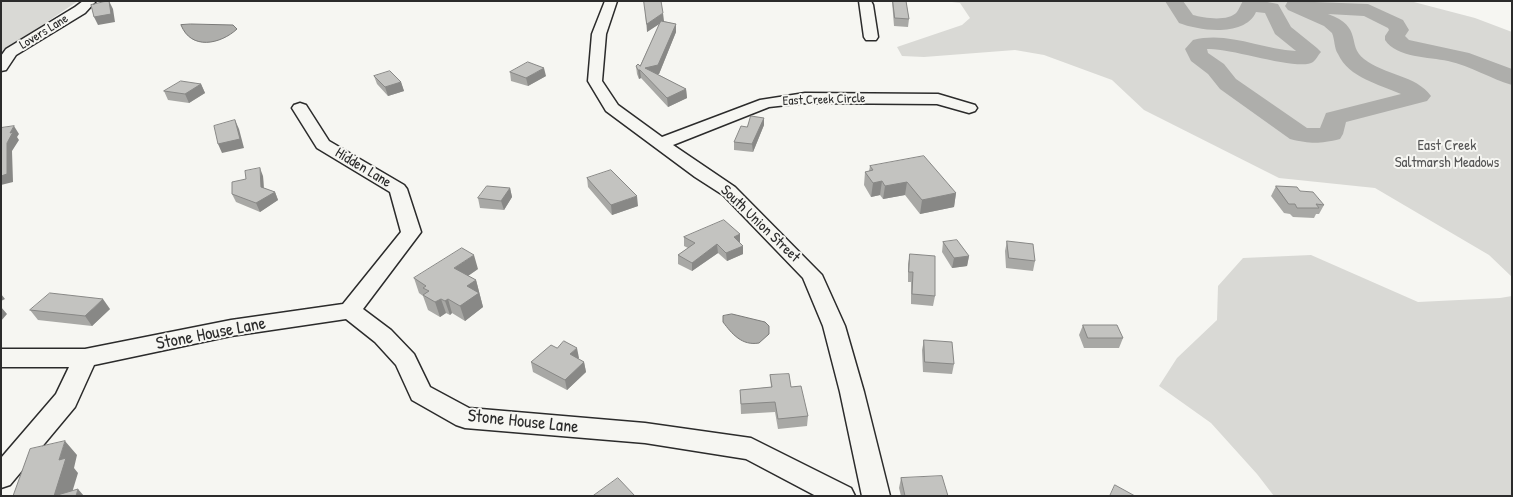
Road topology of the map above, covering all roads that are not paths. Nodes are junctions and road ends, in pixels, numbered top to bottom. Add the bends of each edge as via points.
1 (90, 1) edge
2 (611, 1) edge
3 (865, 1) edge
4 (871, 37) dead end
5 (1, 67) edge
6 (300, 108) dead end
7 (969, 108) dead end
8 (662, 143) junction
9 (350, 311) junction
10 (1, 358) edge
11 (85, 358) junction
12 (1, 477) edge
13 (841, 496) edge
14 (876, 496) edge

1 - 5 street, Lovers Lane via 80,10 11,52
2 - 8 street, South Union Street via 599,34 595,81 612,108
3 - 4 street
6 - 9 street, Hidden Lane via 323,144 398,188 411,232
7 - 8 street, East Creek Circle via 938,99 804,98 766,103
8 - 14 street, South Union Street via 729,191 812,275 834,326
9 - 11 street, Stone House Lane via 231,328
9 - 13 street, Stone House Lane via 383,336 406,360 421,393 465,418 644,433 751,449
10 - 11 street, Stone House Lane
11 - 12 street via 66,400

